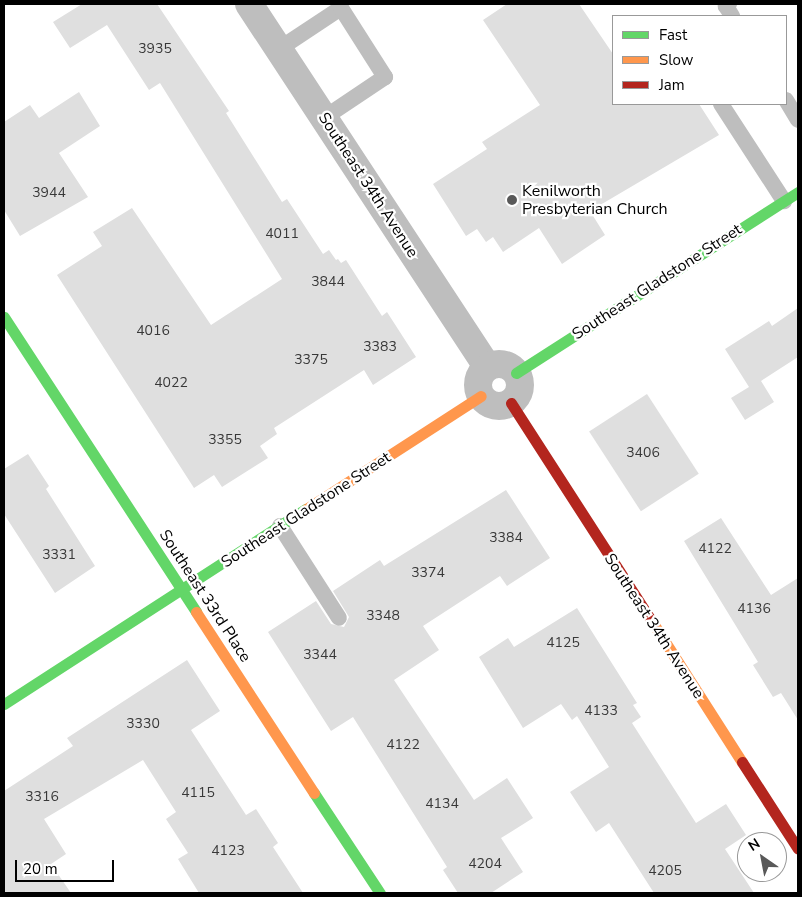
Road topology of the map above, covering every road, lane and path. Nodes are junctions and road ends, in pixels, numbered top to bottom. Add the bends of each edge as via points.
1 (249, 4) edge
2 (729, 4) edge
3 (731, 15) edge
4 (278, 49) junction
5 (787, 102) edge
6 (722, 105) edge
7 (324, 118) junction
8 (798, 120) edge
9 (798, 192) edge
10 (784, 201) junction
11 (4, 317) edge
12 (487, 367) junction
13 (516, 373) junction
14 (481, 396) junction
15 (510, 403) junction
16 (280, 526) junction
17 (182, 591) junction
18 (339, 618) dead end
19 (4, 704) edge
20 (798, 849) edge
21 (380, 893) edge

1 - 4 street, Southeast 34th Avenue
2 - 3 lane via 726,6
4 - 7 street, Southeast 34th Avenue
4 - 7 lane via 341,8 385,77
5 - 8 lane
6 - 10 lane
7 - 12 street, Southeast 34th Avenue
9 - 10 street, Southeast Gladstone Street
10 - 13 street, Southeast Gladstone Street
11 - 17 street, Southeast 33rd Place
12 - 13 street via 503,364
12 - 14 street via 478,384
13 - 15 street via 520,389
14 - 15 street via 494,406
14 - 16 street, Southeast Gladstone Street
15 - 20 street, Southeast 34th Avenue
16 - 17 street, Southeast Gladstone Street
16 - 18 lane
17 - 19 street, Southeast Gladstone Street
17 - 21 street, Southeast 33rd Place

